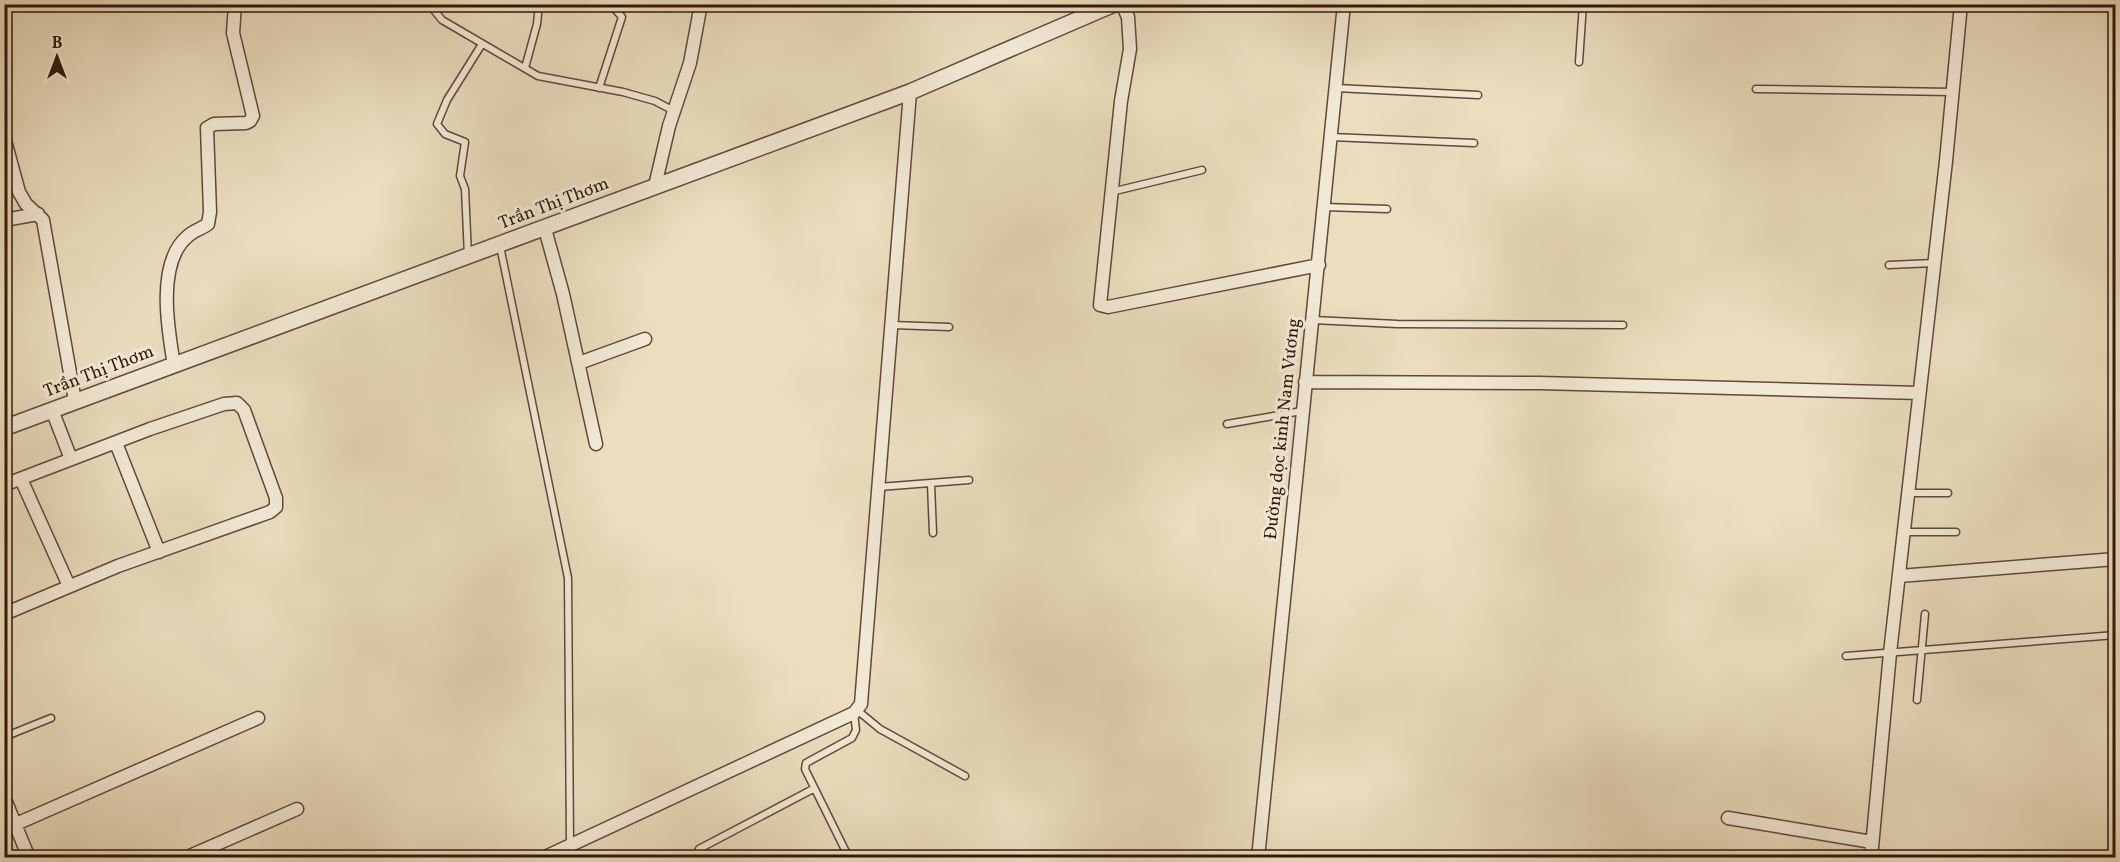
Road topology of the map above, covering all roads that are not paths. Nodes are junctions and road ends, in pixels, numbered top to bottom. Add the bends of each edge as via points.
1 (235, 4) edge
2 (429, 4) edge
3 (539, 4) edge
4 (610, 4) edge
5 (700, 4) edge
6 (1114, 4) edge
7 (1122, 4) edge
8 (1344, 4) edge
9 (1583, 4) edge
10 (1961, 4) edge
11 (482, 44) junction
12 (1579, 62) dead end
13 (525, 68) junction
14 (599, 88) junction
15 (1335, 88) junction
16 (1756, 89) dead end
17 (910, 92) junction
18 (1952, 92) junction
19 (1478, 95) dead end
20 (674, 111) junction
21 (1331, 137) junction
22 (5, 142) edge
23 (1474, 143) dead end
24 (1202, 170) dead end
25 (655, 186) junction
26 (1111, 192) junction
27 (1324, 207) junction
28 (1387, 209) dead end
29 (38, 214) junction
30 (4, 220) edge
31 (545, 229) junction
32 (500, 246) junction
33 (468, 257) junction
34 (1934, 263) junction
35 (1319, 265) junction
36 (1889, 265) dead end
37 (1313, 320) junction
38 (1623, 325) dead end
39 (892, 326) junction
40 (949, 327) dead end
41 (645, 339) dead end
42 (579, 363) junction
43 (174, 365) junction
44 (1305, 382) junction
45 (1919, 393) junction
46 (75, 401) junction
47 (1302, 411) junction
48 (53, 414) junction
49 (1227, 424) dead end
50 (4, 428) edge
51 (116, 443) junction
52 (597, 444) dead end
53 (70, 455) junction
54 (21, 479) junction
55 (969, 480) dead end
56 (931, 484) junction
57 (4, 485) edge
58 (879, 487) junction
59 (1910, 493) junction
60 (1948, 493) dead end
61 (1905, 532) junction
62 (1956, 532) dead end
63 (933, 533) dead end
64 (159, 552) junction
65 (2115, 559) edge
66 (1899, 576) junction
67 (69, 586) junction
68 (4, 614) edge
69 (1925, 614) dead end
70 (2115, 635) edge
71 (1922, 651) junction
72 (1890, 653) junction
73 (1846, 656) dead end
74 (1917, 700) dead end
75 (855, 712) junction
76 (51, 718) dead end
77 (258, 718) dead end
78 (4, 737) edge
79 (965, 776) dead end
80 (813, 789) junction
81 (4, 797) edge
82 (297, 809) dead end
83 (1728, 818) dead end
84 (16, 825) junction
85 (1872, 842) junction
86 (570, 845) junction
87 (546, 857) edge
88 (29, 858) edge
89 (185, 858) edge
90 (695, 858) edge
91 (849, 858) edge
92 (1258, 858) edge
93 (1870, 858) edge

1 - 43 street via 233,33 252,116 246,123 214,124 207,128 207,224 182,243 170,274 165,311
2 - 11 lane via 441,20
3 - 13 lane
4 - 14 lane via 622,17
5 - 20 street via 690,63
6 - 17 street, Trần Thị Thơm
7 - 26 street via 1128,17 1130,49
8 - 15 street, Đường dọc kinh Nam Vương
9 - 12 lane
10 - 18 street
11 - 13 lane
11 - 33 lane via 437,124 445,134 465,142 460,176 465,189
13 - 14 lane via 546,78
14 - 20 lane via 655,101
15 - 19 lane
15 - 21 street, Đường dọc kinh Nam Vương
16 - 18 lane
17 - 25 street, Trần Thị Thơm
17 - 39 street
18 - 34 street
20 - 25 street
21 - 23 lane
21 - 27 street, Đường dọc kinh Nam Vương
22 - 29 street via 19,192
24 - 26 lane
25 - 31 street, Trần Thị Thơm
26 - 35 street via 1099,299 1103,307
27 - 28 lane
27 - 35 street, Đường dọc kinh Nam Vương
29 - 30 street
29 - 46 street via 43,220
31 - 32 street, Trần Thị Thơm
31 - 42 street
32 - 33 street, Trần Thị Thơm
32 - 86 lane via 568,578
33 - 43 street, Trần Thị Thơm
34 - 36 lane
34 - 45 street
35 - 37 street, Đường dọc kinh Nam Vương
37 - 38 lane
37 - 44 street, Đường dọc kinh Nam Vương
39 - 40 lane
39 - 58 street
41 - 42 street
42 - 52 street
43 - 46 street, Trần Thị Thơm
44 - 45 street via 1539,382
44 - 47 street, Đường dọc kinh Nam Vương
45 - 59 street
46 - 48 street, Trần Thị Thơm
47 - 49 lane
47 - 92 street, Đường dọc kinh Nam Vương
48 - 50 street, Trần Thị Thơm
48 - 53 street
51 - 53 street
51 - 64 street
51 - 64 street via 224,404 237,403 252,430 276,507
53 - 54 street
54 - 57 street
54 - 67 street
55 - 56 lane
56 - 58 lane
56 - 63 lane
58 - 75 street via 864,683 861,704
59 - 60 lane
59 - 61 street
61 - 62 lane
61 - 66 street
64 - 67 street
65 - 66 street
66 - 72 street
67 - 68 street
69 - 71 lane
70 - 71 lane
71 - 72 lane
71 - 74 lane
72 - 73 lane
72 - 85 street
75 - 79 lane
75 - 80 lane via 856,730 852,738 806,763
75 - 86 street
76 - 78 lane
77 - 84 street
80 - 90 lane via 699,849
80 - 91 lane
81 - 84 street
82 - 89 street
83 - 85 street
84 - 88 street
85 - 93 street
86 - 87 street

